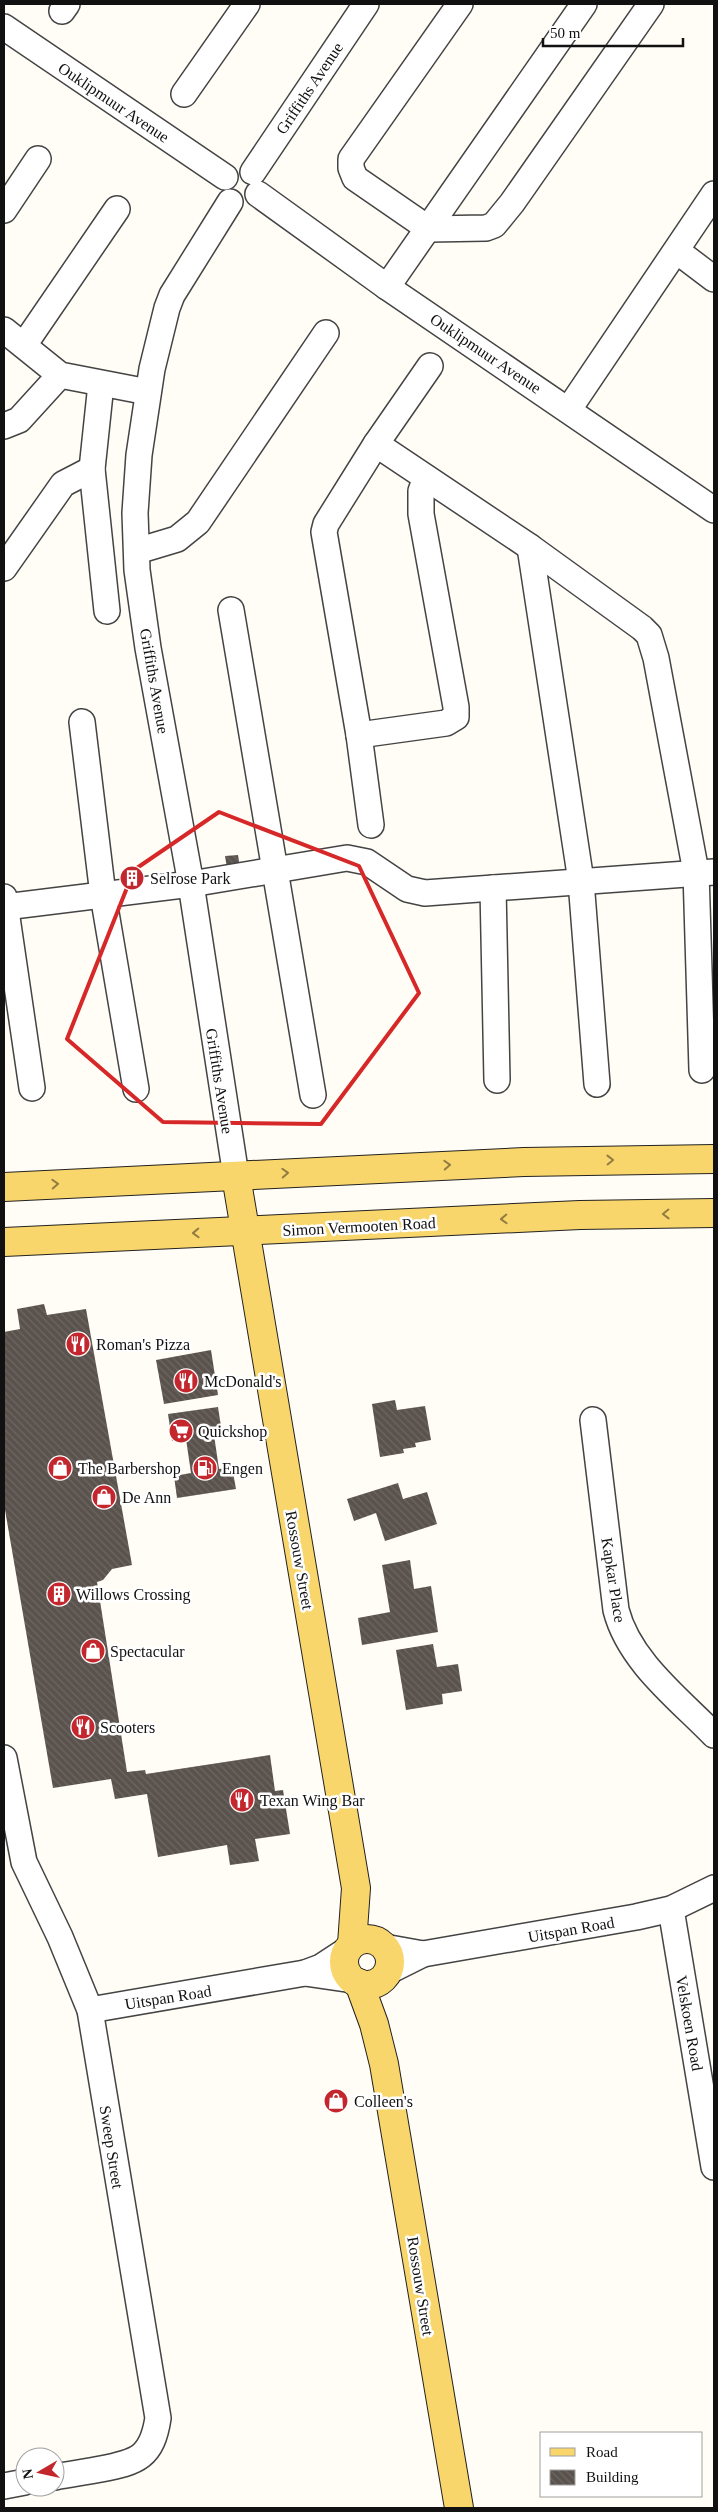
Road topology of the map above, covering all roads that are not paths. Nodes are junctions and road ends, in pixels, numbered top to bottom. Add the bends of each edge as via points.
1 (247, 4) edge
2 (366, 4) edge
3 (460, 4) edge
4 (584, 4) edge
5 (651, 4) edge
6 (4, 27) edge
7 (184, 94) dead end
8 (38, 159) dead end
9 (224, 177) junction
10 (256, 183) junction
11 (714, 194) edge
12 (230, 202) junction
13 (117, 209) dead end
14 (4, 210) edge
15 (429, 229) junction
16 (677, 251) junction
17 (714, 279) edge
18 (388, 287) junction
19 (4, 330) edge
20 (326, 333) dead end
21 (24, 345) junction
22 (430, 366) dead end
23 (60, 375) junction
24 (101, 384) junction
25 (148, 392) junction
26 (569, 409) junction
27 (4, 426) edge
28 (376, 444) junction
29 (92, 470) junction
30 (426, 478) junction
31 (714, 510) edge
32 (530, 547) junction
33 (136, 550) junction
34 (4, 568) edge
35 (231, 610) dead end
36 (107, 611) dead end
37 (82, 722) dead end
38 (359, 735) junction
39 (371, 825) dead end
40 (274, 869) junction
41 (705, 872) edge
42 (581, 881) junction
43 (190, 884) junction
44 (493, 888) junction
45 (103, 894) junction
46 (5, 902) edge
47 (9, 981) edge
48 (702, 1070) dead end
49 (497, 1080) dead end
50 (597, 1084) dead end
51 (32, 1088) dead end
52 (136, 1089) dead end
53 (313, 1095) dead end
54 (714, 1159) edge
55 (236, 1176) junction
56 (4, 1187) edge
57 (714, 1213) edge
58 (244, 1231) junction
59 (4, 1242) edge
60 (593, 1420) dead end
61 (714, 1736) edge
62 (4, 1758) edge
63 (14, 1864) edge
64 (356, 1888) junction
65 (714, 1888) edge
66 (671, 1909) junction
67 (350, 1947) junction
68 (385, 1960) junction
69 (305, 1973) junction
70 (356, 1981) junction
71 (90, 2010) junction
72 (384, 2064) junction
73 (714, 2167) edge
74 (65, 2475) edge
75 (458, 2508) edge

1 - 7 street
2 - 10 street, Griffiths Avenue
3 - 15 street via 351,159 350,168 355,178
4 - 15 street
5 - 15 street via 494,226 478,230
6 - 9 street, Ouklipmuur Avenue
8 - 14 street
9 - 10 street via 238,168
9 - 12 street via 224,195
10 - 12 street via 246,205
10 - 18 street, Ouklipmuur Avenue
11 - 16 street
12 - 25 street, Griffiths Avenue via 172,295
13 - 21 street
15 - 18 street
16 - 17 street
16 - 26 street
18 - 26 street, Ouklipmuur Avenue
19 - 21 street
20 - 33 street via 198,522 177,539
21 - 23 street
22 - 28 street
23 - 24 street
23 - 27 street via 20,420
24 - 25 street
24 - 29 street
25 - 33 street, Griffiths Avenue via 138,455
26 - 31 street, Ouklipmuur Avenue
28 - 30 street
28 - 38 street via 324,532
29 - 34 street via 63,484
29 - 36 street
30 - 32 street
30 - 38 street via 421,491 421,514 456,717 446,723
32 - 41 street via 649,636
32 - 42 street
33 - 43 street, Griffiths Avenue via 148,648
35 - 40 street
37 - 45 street
38 - 39 street
40 - 43 street
40 - 44 street via 347,858 367,862 407,889 425,893
40 - 53 street
41 - 42 street
41 - 48 street
42 - 44 street
42 - 50 street
43 - 45 street
43 - 55 street, Griffiths Avenue
44 - 49 street
45 - 46 street
45 - 52 street
46 - 47 street
47 - 51 street
55 -> 54 main road via 524,1162
56 -> 55 main road
55 - 58 main road, Rossouw Street
57 -> 58 main road, Simon Vermooten Road via 580,1215
58 -> 59 main road, Simon Vermooten Road
58 - 64 main road, Rossouw Street
60 - 61 street, Kapkar Place via 620,1626 644,1662
62 - 63 street, Sweep Street
63 - 71 street, Sweep Street via 60,1938
64 - 67 main road, Rossouw Street
64 - 68 main road, Rossouw Street
65 - 66 street, Uitspan Road
66 - 68 street, Uitspan Road
66 - 73 street, Velskoen Road
67 - 68 main road via 358,1940 371,1939
67 - 69 street, Uitspan Road via 321,1967
67 - 70 main road via 345,1956 345,1969
68 - 70 main road via 374,1983
68 - 72 main road, Rossouw Street
69 - 70 street, Uitspan Road
69 - 71 street, Uitspan Road
70 - 72 main road, Rossouw Street via 374,2024
71 - 74 street, Sweep Street via 158,2418 155,2435 139,2458 128,2464
72 - 75 main road, Rossouw Street

